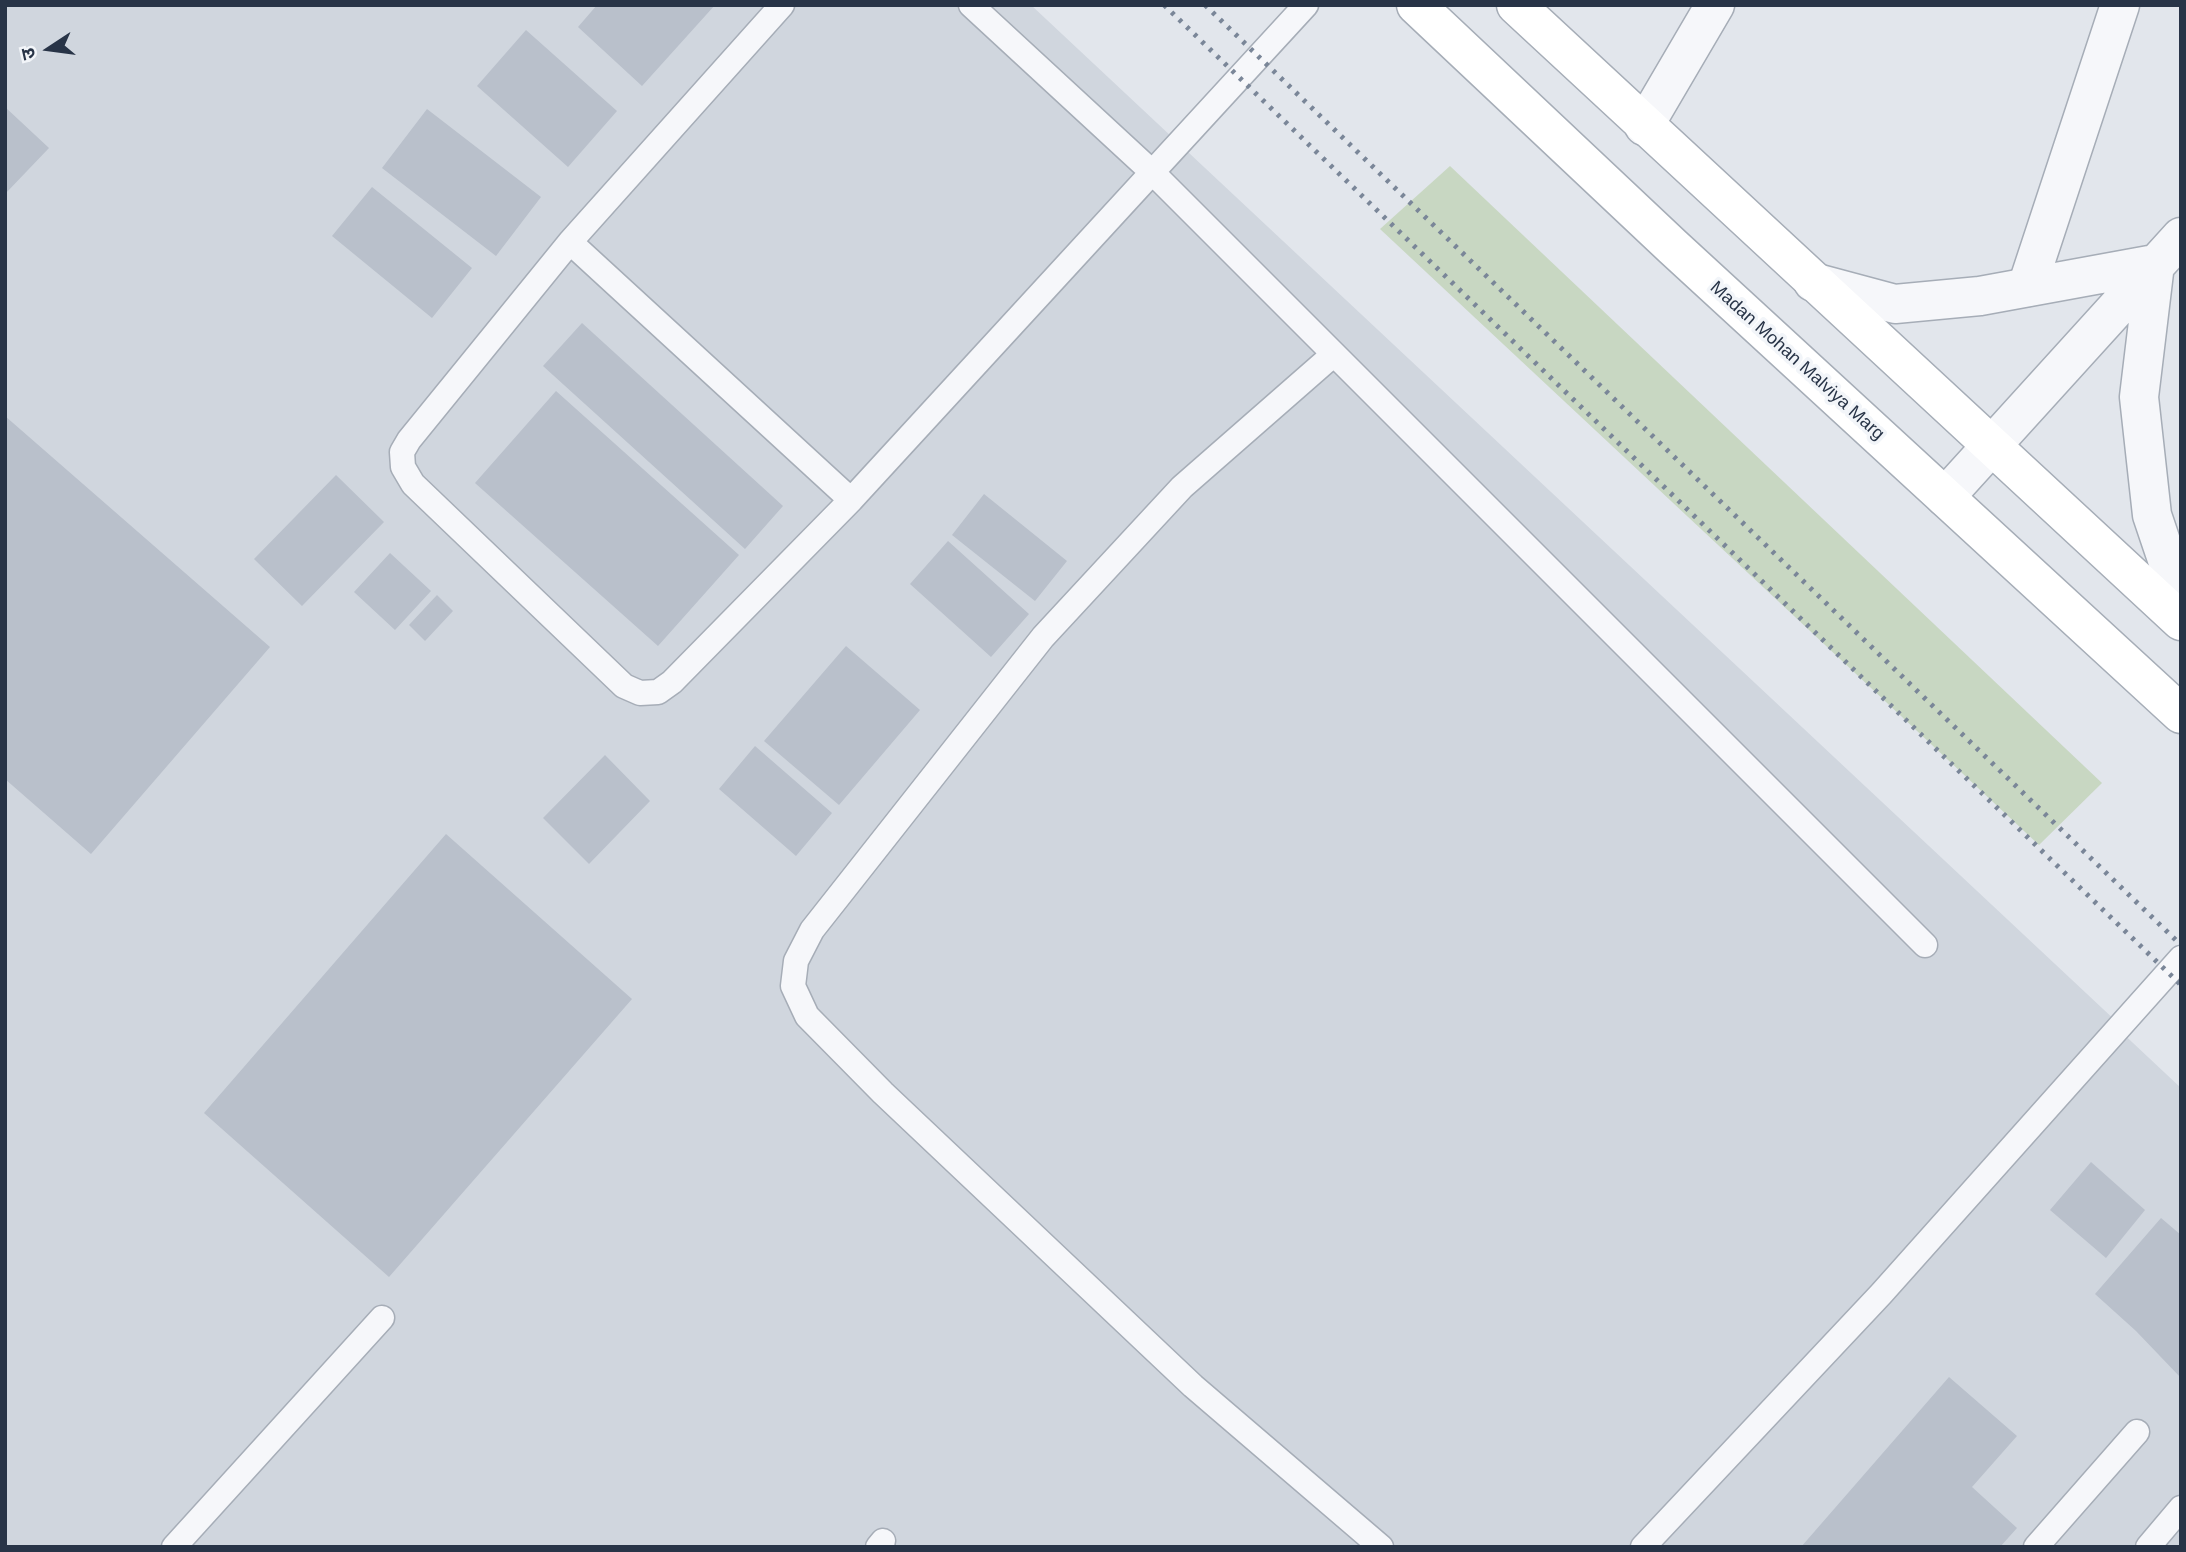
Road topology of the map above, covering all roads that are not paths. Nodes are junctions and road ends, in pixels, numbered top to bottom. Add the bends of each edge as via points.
1 (782, 5) edge
2 (971, 5) edge
3 (1306, 5) edge
4 (1416, 5) edge
5 (1516, 5) edge
6 (1715, 5) edge
7 (2120, 5) edge
8 (1644, 126) junction
9 (1152, 172) junction
10 (2181, 237) edge
11 (570, 242) junction
12 (2155, 264) junction
13 (1813, 282) junction
14 (2027, 287) junction
15 (1334, 354) junction
16 (1991, 446) junction
17 (1945, 497) junction
18 (851, 500) junction
19 (2181, 601) edge
20 (2181, 621) edge
21 (2181, 714) edge
22 (1925, 945) dead end
23 (2181, 958) edge
24 (382, 1318) dead end
25 (2137, 1432) dead end
26 (2181, 1508) edge
27 (174, 1547) edge
28 (1381, 1547) edge
29 (1643, 1547) edge
30 (2036, 1547) edge
31 (2148, 1547) edge

1 - 11 lane
2 - 9 lane
3 - 9 lane
4 - 17 main road, Madan Mohan Malviya Marg
5 - 8 main road
6 - 8 street
7 - 14 street
8 - 13 main road
9 - 15 lane
9 - 18 lane
10 - 12 street
11 - 18 lane
11 - 18 lane via 409,440 402,452 403,467 413,484 624,686 640,693 658,692 672,682
12 - 14 street
12 - 16 street
12 - 19 street via 2139,397 2152,515
13 - 14 street via 1895,304
13 - 16 main road
15 - 22 lane
15 - 28 lane via 1182,487 1043,636 812,930 796,961 793,986 807,1016 883,1093 1193,1385
16 - 17 street
16 - 20 main road
17 - 21 main road, Madan Mohan Malviya Marg
23 - 29 lane via 1881,1294
24 - 27 lane
25 - 30 lane
26 - 31 lane

